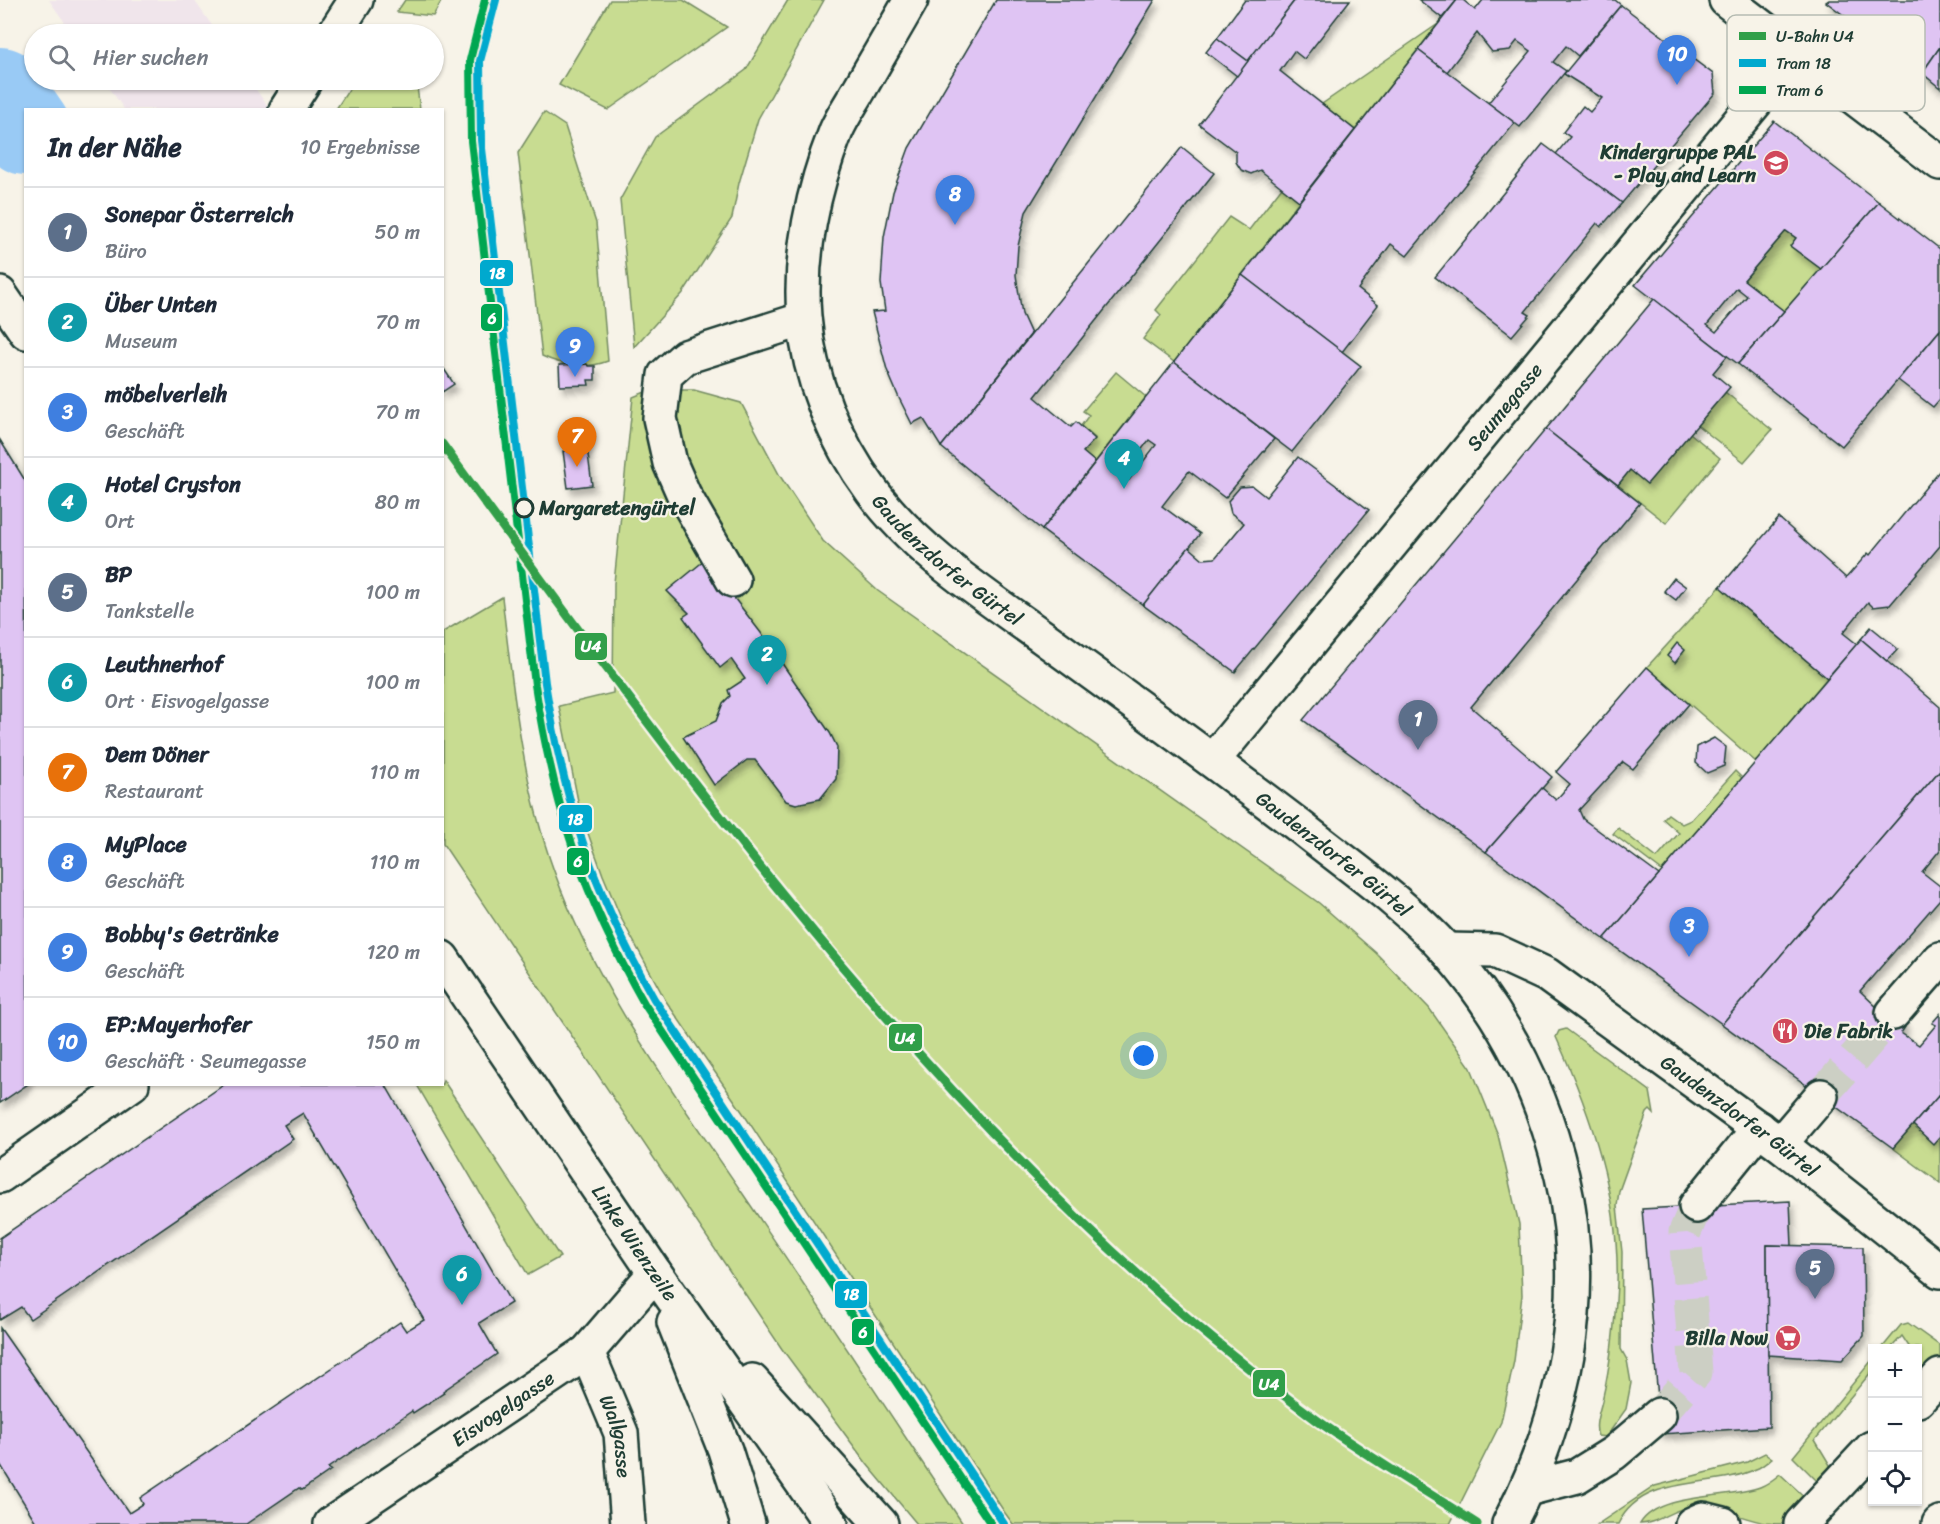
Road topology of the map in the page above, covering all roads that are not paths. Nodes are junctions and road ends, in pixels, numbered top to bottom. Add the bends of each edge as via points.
1 (356, 0) edge
2 (911, 0) edge
3 (1726, 0) edge
4 (1746, 15) edge
5 (340, 24) edge
6 (299, 90) edge
7 (287, 108) edge
8 (1748, 111) edge
9 (1872, 111) edge
10 (1940, 163) edge
11 (0, 294) edge
12 (804, 320) junction
13 (24, 329) edge
14 (733, 580) dead end
15 (1213, 760) junction
16 (1446, 950) junction
17 (1940, 959) edge
18 (444, 961) edge
19 (1893, 1013) tunnel mouth
20 (129, 1086) edge
21 (1821, 1096) tunnel mouth
22 (1770, 1136) junction
23 (0, 1176) edge
24 (1696, 1206) tunnel mouth
25 (1936, 1258) edge
26 (655, 1273) junction
27 (587, 1352) junction
28 (1659, 1415) tunnel mouth
29 (1868, 1452) edge
30 (1527, 1490) junction
31 (331, 1524) edge
32 (628, 1524) edge
33 (748, 1524) edge
34 (831, 1524) edge
35 (881, 1524) edge
36 (1509, 1524) edge
37 (1692, 1524) edge
38 (1723, 1524) edge
39 (1801, 1524) edge

1 - 5 main road
2 - 12 main road, Gaudenzdorfer Gürtel via 837,129 809,223 803,271
3 - 4 main road
6 - 7 main road
8 - 15 main road, Seumegasse
9 - 10 main road
11 - 13 main road
12 - 14 main road via 685,357 665,375 660,418 670,463
12 - 15 main road, Gaudenzdorfer Gürtel via 812,367 826,412 874,494 906,529 952,572
15 - 16 main road, Gaudenzdorfer Gürtel via 1405,909
16 - 22 main road, Gaudenzdorfer Gürtel via 1495,951 1547,975
16 - 30 main road, Gaudenzdorfer Gürtel via 1482,994 1513,1043 1556,1148 1569,1204 1575,1263 1572,1324 1563,1380
17 - 19 main road
18 - 26 main road, Linke Wienzeile
20 - 23 main road
21 - 22 main road
22 - 24 main road
22 - 25 main road, Gaudenzdorfer Gürtel
26 - 27 main road, Eisvogelgasse
26 - 33 main road via 725,1450
26 - 34 main road, Linke Wienzeile
26 - 35 main road
27 - 31 main road, Eisvogelgasse
27 - 32 main road, Wallgasse via 621,1433
28 - 30 main road via 1614,1453 1577,1476
29 - 39 main road
30 - 36 main road, Gaudenzdorfer Gürtel
37 - 38 main road via 1703,1519

